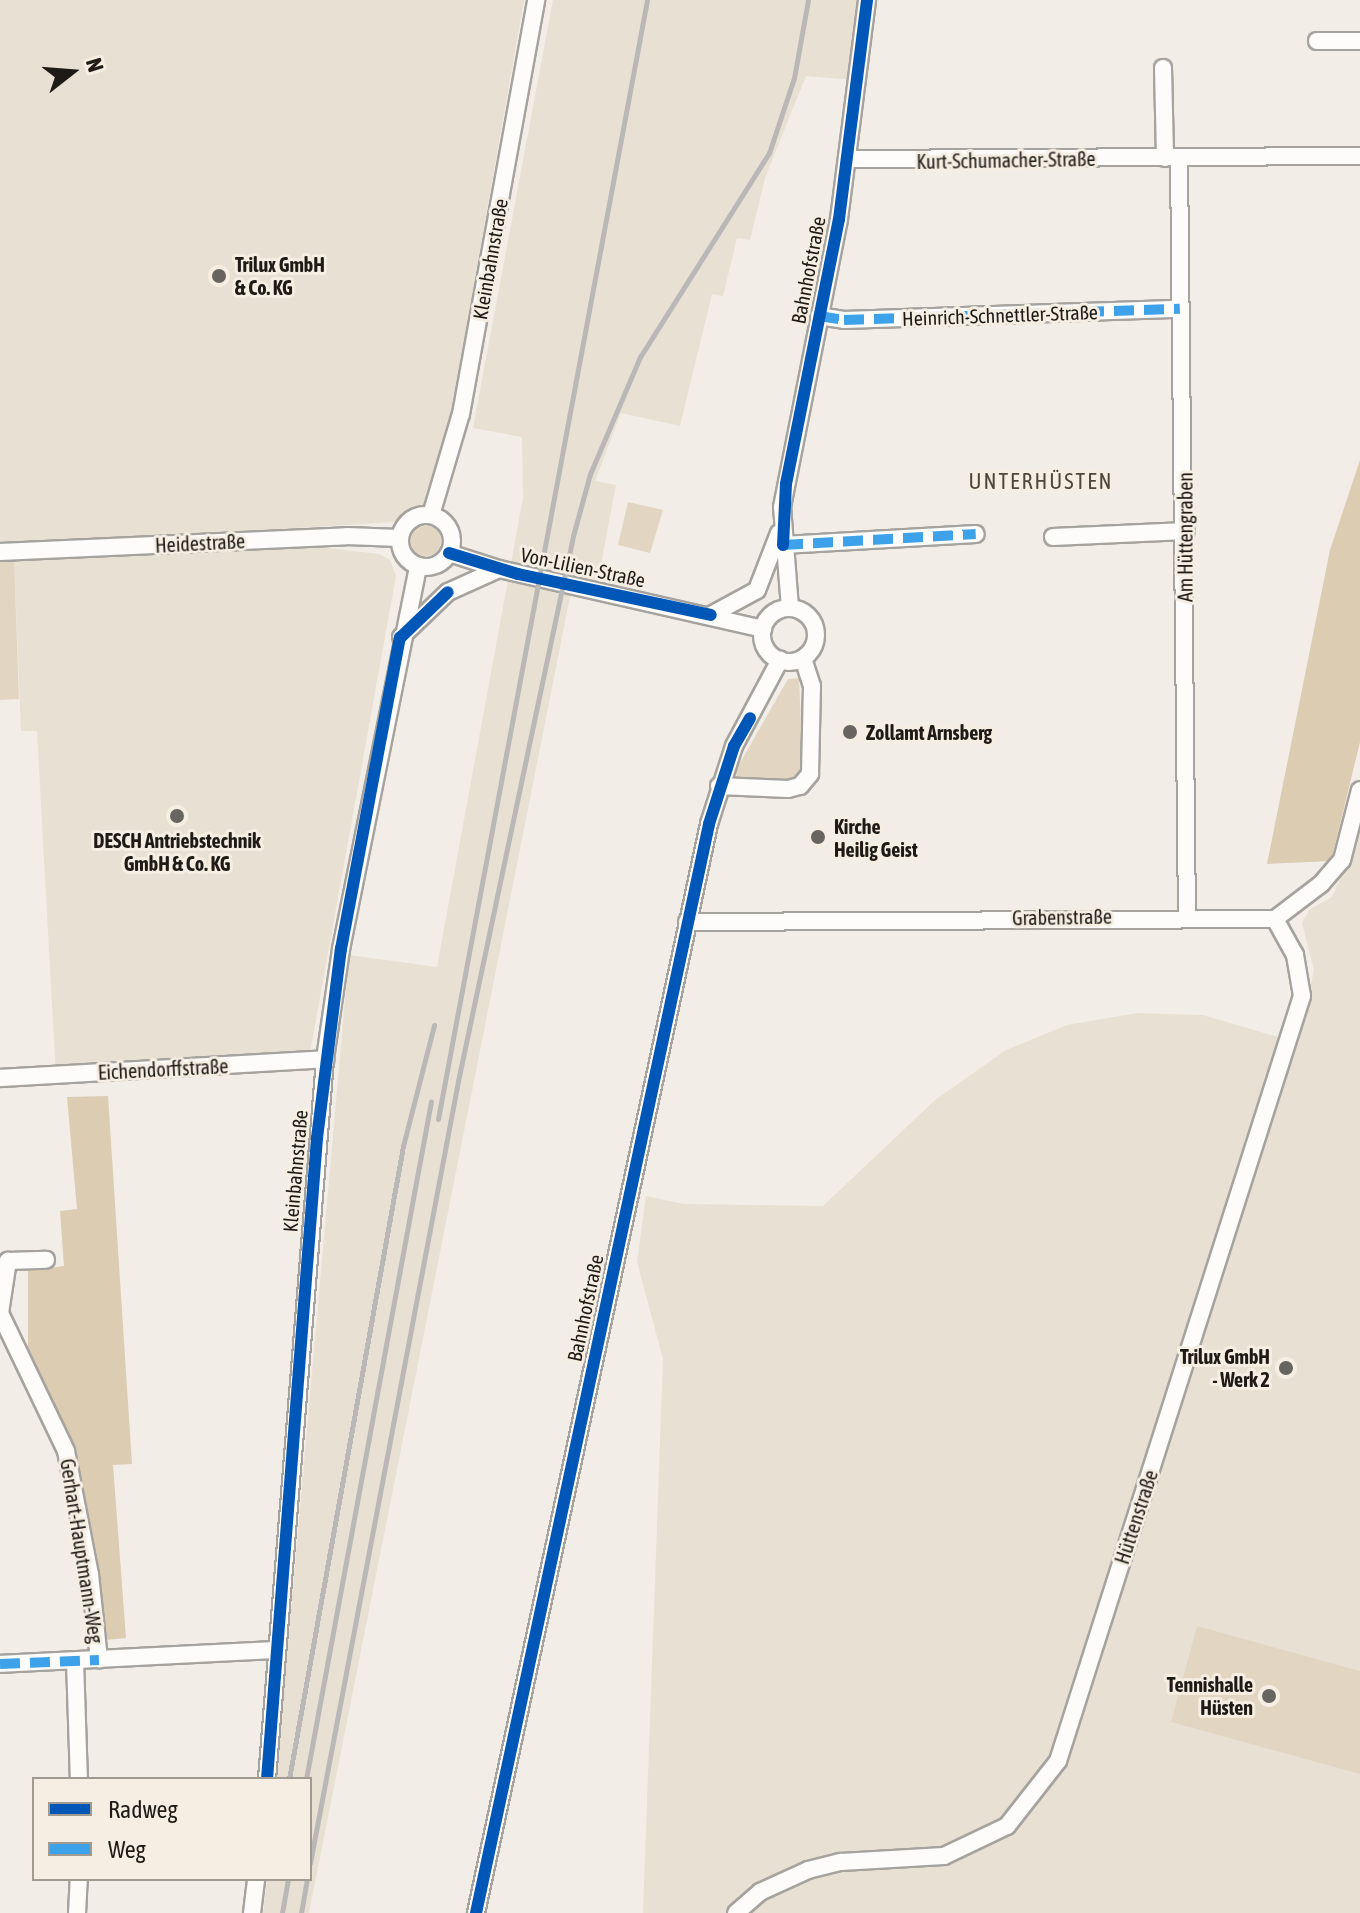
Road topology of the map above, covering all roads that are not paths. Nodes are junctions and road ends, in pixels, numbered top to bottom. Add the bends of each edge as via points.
1 (536, 0) edge
2 (867, 0) edge
3 (1317, 41) dead end
4 (1360, 41) edge
5 (1163, 68) dead end
6 (1360, 156) edge
7 (1172, 158) junction
8 (847, 159) junction
9 (1180, 309) junction
10 (819, 316) junction
11 (431, 515) junction
12 (781, 527) junction
13 (1186, 531) junction
14 (976, 534) dead end
15 (1053, 537) dead end
16 (399, 538) junction
17 (783, 545) junction
18 (0, 552) edge
19 (449, 553) junction
20 (418, 566) junction
21 (499, 569) junction
22 (790, 608) junction
23 (711, 615) junction
24 (763, 629) junction
25 (400, 638) junction
26 (803, 658) junction
27 (780, 660) junction
28 (719, 786) junction
29 (1360, 790) edge
30 (1187, 916) junction
31 (1275, 919) junction
32 (687, 922) junction
33 (325, 1059) junction
34 (0, 1078) edge
35 (46, 1260) dead end
36 (0, 1313) edge
37 (277, 1650) junction
38 (99, 1660) junction
39 (75, 1661) junction
40 (0, 1664) edge
41 (79, 1777) edge
42 (267, 1777) edge
43 (79, 1881) edge
44 (256, 1881) edge
45 (77, 1913) edge
46 (252, 1913) edge
47 (476, 1913) edge
48 (736, 1913) edge

1 - 11 street, Kleinbahnstraße via 461,414
2 - 8 street, Bahnhofstraße
3 - 4 street
5 - 7 street
6 - 7 street, Kurt-Schumacher-Straße
7 - 8 street, Kurt-Schumacher-Straße
7 - 9 street, Am Hüttengraben
8 - 10 street, Bahnhofstraße
9 - 10 street, Heinrich-Schnettler-Straße via 844,320
9 - 13 street, Am Hüttengraben
10 - 12 street, Bahnhofstraße
11 - 16 street via 409,520
11 - 19 street via 450,532
12 - 17 street, Bahnhofstraße
12 - 23 street via 762,584 744,601
13 - 15 street
13 - 30 street, Am Hüttengraben
14 - 17 street
16 - 18 street, Heidestraße
16 - 20 street via 406,558
17 - 22 street, Bahnhofstraße
19 - 20 street via 432,566
19 - 21 street, Von-Lilien-Straße
20 - 25 street, Kleinbahnstraße
21 - 23 street, Von-Lilien-Straße
21 - 25 street via 448,592
22 - 24 street via 769,617
22 - 26 street via 808,615 816,631 813,648
23 - 24 street, Von-Lilien-Straße
24 - 27 street via 768,651
25 - 33 street, Kleinbahnstraße
26 - 27 street
26 - 28 street via 812,686 810,774 800,786 788,789
27 - 28 street, Bahnhofstraße
28 - 32 street, Bahnhofstraße
29 - 31 street via 1342,860 1321,884
30 - 31 street, Grabenstraße
30 - 32 street, Grabenstraße
31 - 48 street, Hüttenstraße via 1295,955 1302,996 1058,1761 1007,1826 944,1856 841,1862 808,1870 760,1892
32 - 47 street, Bahnhofstraße
33 - 34 street, Eichendorffstraße
33 - 37 street, Kleinbahnstraße
35 - 36 street, Gerhart-Hauptmann-Weg via 8,1261
36 - 38 street, Gerhart-Hauptmann-Weg via 66,1451 90,1574
37 - 38 street
37 - 42 street, Kleinbahnstraße
38 - 39 street
39 - 40 street
39 - 41 street
43 - 45 street
44 - 46 street

